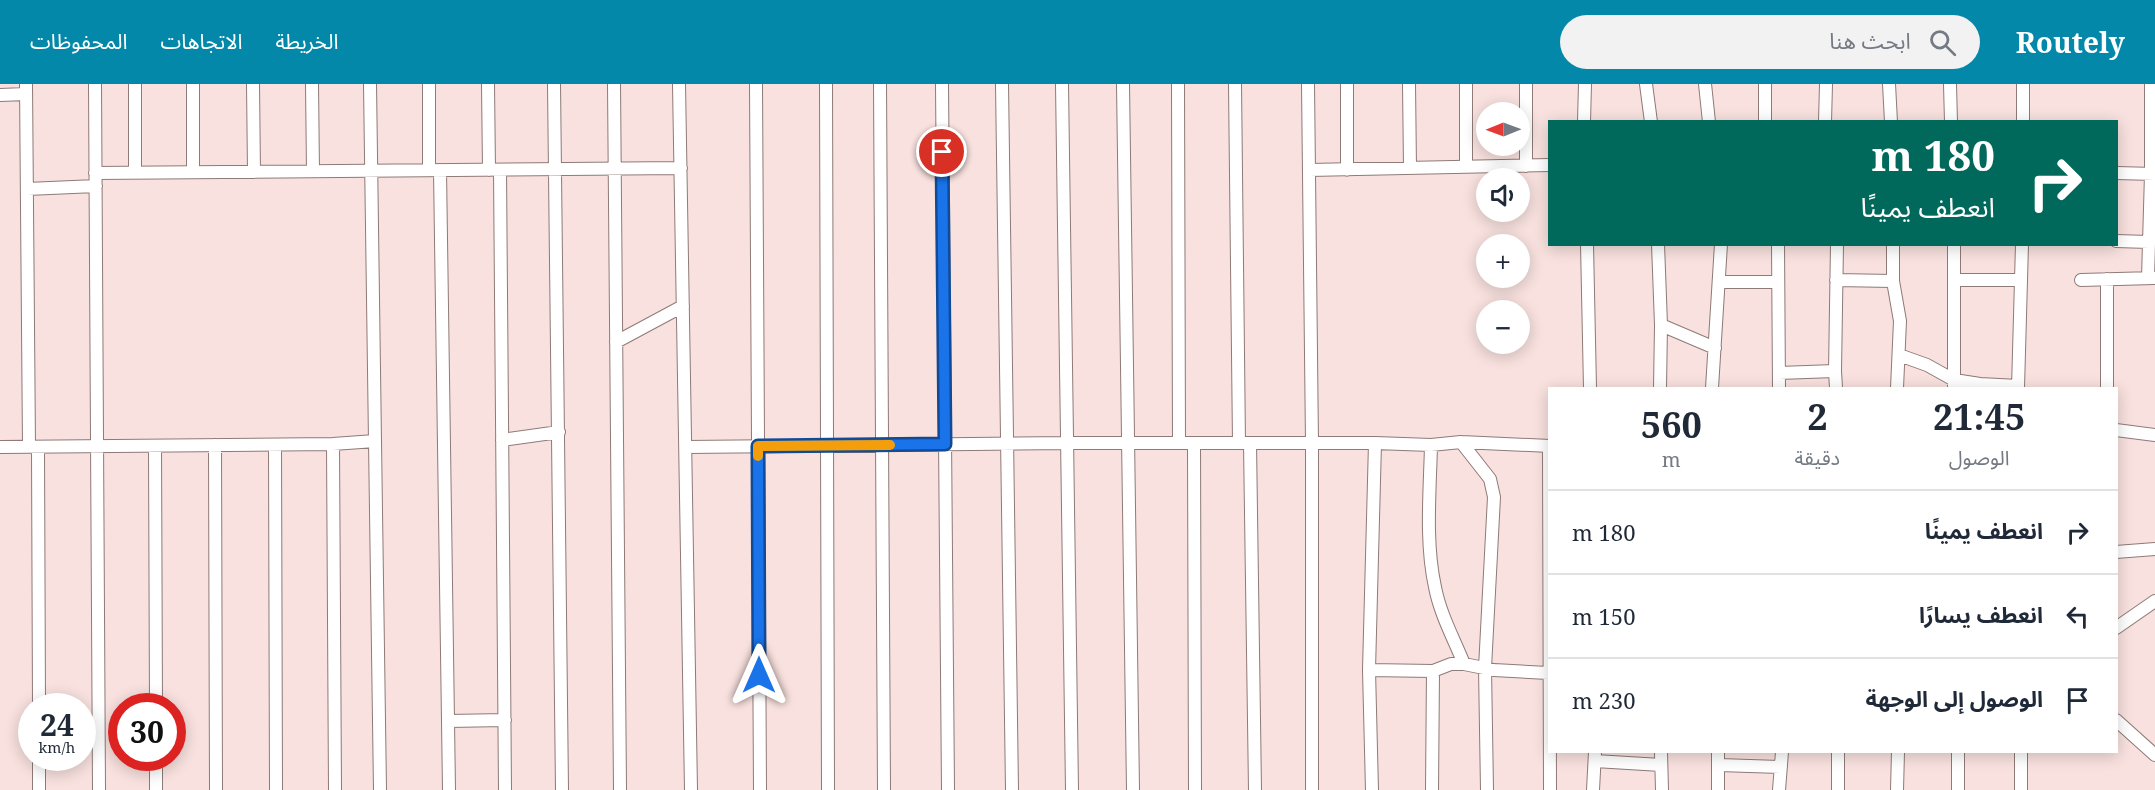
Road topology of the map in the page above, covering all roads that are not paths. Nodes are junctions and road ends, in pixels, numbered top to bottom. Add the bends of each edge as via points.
1 (94, 84) edge
2 (135, 84) edge
3 (193, 84) edge
4 (254, 84) edge
5 (312, 84) edge
6 (370, 84) edge
7 (429, 84) edge
8 (488, 84) edge
9 (554, 84) edge
10 (614, 84) edge
11 (679, 84) edge
12 (756, 84) edge
13 (826, 84) edge
14 (880, 84) edge
15 (942, 84) edge
16 (1002, 84) edge
17 (1062, 84) edge
18 (1123, 84) edge
19 (1178, 84) edge
20 (1235, 84) edge
21 (1308, 84) edge
22 (1347, 84) edge
23 (1409, 84) edge
24 (1466, 84) edge
25 (1526, 84) edge
26 (1585, 84) edge
27 (1646, 84) edge
28 (1705, 84) edge
29 (1765, 84) edge
30 (1826, 84) edge
31 (1889, 84) edge
32 (1950, 84) edge
33 (2023, 84) edge
34 (2151, 84) edge
35 (26, 89) edge
36 (0, 95) edge
37 (1584, 120) edge
38 (1651, 120) edge
39 (1709, 120) edge
40 (1765, 120) edge
41 (1825, 120) edge
42 (1891, 120) edge
43 (1951, 120) edge
44 (2023, 120) edge
45 (1548, 165) edge
46 (1526, 166) junction
47 (1466, 167) junction
48 (615, 168) junction
49 (681, 168) junction
50 (1410, 168) junction
51 (556, 169) junction
52 (434, 170) junction
53 (494, 170) junction
54 (1309, 170) junction
55 (1347, 170) junction
56 (312, 171) junction
57 (370, 171) junction
58 (193, 172) junction
59 (254, 172) junction
60 (95, 173) junction
61 (135, 173) junction
62 (2118, 173) edge
63 (2153, 174) edge
64 (96, 186) junction
65 (27, 189) junction
66 (2118, 241) edge
67 (2149, 242) junction
68 (1587, 246) edge
69 (1658, 246) edge
70 (1721, 246) edge
71 (1778, 246) edge
72 (1837, 246) edge
73 (1893, 246) edge
74 (1954, 246) edge
75 (2022, 246) edge
76 (2151, 278) edge
77 (2107, 279) junction
78 (1836, 280) junction
79 (1954, 280) junction
80 (2020, 280) junction
81 (2081, 280) dead end
82 (1893, 281) junction
83 (1719, 282) junction
84 (1778, 282) junction
85 (683, 306) junction
86 (1661, 325) junction
87 (616, 342) junction
88 (1715, 348) junction
89 (1899, 355) junction
90 (1835, 371) junction
91 (1779, 373) junction
92 (1954, 384) edge
93 (1590, 387) edge
94 (1660, 387) edge
95 (1712, 387) edge
96 (1779, 387) edge
97 (1836, 387) edge
98 (1897, 387) edge
99 (2018, 387) edge
100 (2107, 387) edge
101 (2118, 430) edge
102 (559, 432) junction
103 (2155, 435) edge
104 (502, 440) junction
105 (375, 441) junction
106 (1461, 442) junction
107 (1067, 443) junction
108 (1128, 443) junction
109 (1179, 443) junction
110 (1194, 443) junction
111 (1244, 443) junction
112 (1312, 443) junction
113 (1375, 443) junction
114 (333, 444) junction
115 (945, 444) junction
116 (1007, 444) junction
117 (275, 445) junction
118 (827, 445) junction
119 (882, 445) junction
120 (1431, 445) junction
121 (155, 446) junction
122 (215, 446) junction
123 (758, 446) junction
124 (1548, 446) edge
125 (0, 447) edge
126 (98, 447) junction
127 (686, 447) junction
128 (34, 448) junction
129 (2155, 549) edge
130 (2118, 552) edge
131 (2155, 601) edge
132 (2118, 627) edge
133 (1464, 664) junction
134 (1485, 668) junction
135 (1369, 670) junction
136 (1433, 671) junction
137 (1548, 673) edge
138 (39, 693) edge
139 (156, 693) edge
140 (505, 720) junction
141 (448, 721) junction
142 (2118, 722) edge
143 (1549, 753) edge
144 (1661, 753) edge
145 (1718, 753) edge
146 (1782, 753) edge
147 (1838, 753) edge
148 (1898, 753) edge
149 (1958, 753) edge
150 (2021, 753) edge
151 (2155, 754) edge
152 (1595, 756) edge
153 (1661, 765) junction
154 (1719, 765) junction
155 (1781, 767) junction
156 (39, 771) edge
157 (156, 771) edge
158 (39, 790) edge
159 (99, 790) edge
160 (156, 790) edge
161 (216, 790) edge
162 (276, 790) edge
163 (335, 790) edge
164 (380, 790) edge
165 (449, 790) edge
166 (505, 790) edge
167 (562, 790) edge
168 (620, 790) edge
169 (691, 790) edge
170 (760, 790) edge
171 (828, 790) edge
172 (884, 790) edge
173 (948, 790) edge
174 (1012, 790) edge
175 (1072, 790) edge
176 (1133, 790) edge
177 (1195, 790) edge
178 (1255, 790) edge
179 (1312, 790) edge
180 (1372, 790) edge
181 (1432, 790) edge
182 (1487, 790) edge
183 (1550, 790) edge
184 (1593, 790) edge
185 (1662, 790) edge
186 (1718, 790) edge
187 (1779, 790) edge
188 (1838, 790) edge
189 (1897, 790) edge
190 (1958, 790) edge
191 (2021, 790) edge

1 - 60 street
2 - 61 street
3 - 58 street
4 - 59 street
5 - 56 street
6 - 57 street
7 - 52 street
8 - 53 street
9 - 51 street
10 - 48 street
11 - 49 street
12 - 123 street
13 - 118 street
14 - 119 street
15 - 115 street
16 - 116 street
17 - 107 street
18 - 108 street
19 - 109 street
20 - 111 street
21 - 54 street
22 - 55 street
23 - 50 street
24 - 47 street
25 - 46 street
26 - 37 street
27 - 38 street
28 - 39 street
29 - 40 street
30 - 41 street
31 - 42 street
32 - 43 street
33 - 44 street
34 - 63 street
35 - 36 street
35 - 65 street
45 - 46 street
46 - 47 street
47 - 50 street
48 - 49 street
48 - 51 street
48 - 87 street
49 - 85 street
50 - 55 street
51 - 53 street
51 - 102 street
52 - 53 street
52 - 57 street
52 - 141 street
53 - 104 street
54 - 55 street
54 - 112 street
56 - 57 street
56 - 59 street
57 - 105 street
58 - 59 street
58 - 61 street
60 - 61 street
60 - 64 street
62 - 63 street
63 - 67 street
64 - 65 street
64 - 126 street
65 - 128 street
66 - 67 street
67 - 76 street
68 - 93 street
69 - 86 street
70 - 83 street
71 - 84 street
72 - 78 street
73 - 82 street
74 - 79 street
75 - 80 street
76 - 77 street
77 - 81 street
77 - 100 street
78 - 82 street
78 - 90 street
79 - 80 street
79 - 92 street
80 - 99 street
82 - 89 street via 1900,321
83 - 84 street
83 - 88 street
84 - 91 street
85 - 87 street
85 - 127 street
86 - 88 street
86 - 94 street
87 - 168 street
88 - 95 street
89 - 92 street via 1927,365
89 - 98 street
90 - 91 street
90 - 97 street
91 - 96 street
92 - 99 street
101 - 103 street
102 - 104 street
102 - 167 street
104 - 140 street
105 - 114 street
105 - 164 street
106 - 120 street
106 - 124 street
106 - 134 street via 1493,488
107 - 108 street
107 - 116 street
107 - 175 street
108 - 109 street
108 - 176 street
109 - 110 street
110 - 111 street
110 - 177 street
111 - 112 street
111 - 178 street
112 - 113 street
112 - 179 street
113 - 120 street
113 - 135 street
114 - 117 street
114 - 163 street
115 - 116 street
115 - 119 street
115 - 173 street
116 - 174 street
117 - 122 street
117 - 162 street
118 - 119 street
118 - 123 street
118 - 171 street
119 - 172 street
120 - 133 street via 1430,545 1434,586
121 - 122 street
121 - 126 street
121 - 139 street
122 - 161 street
123 - 127 street
123 - 170 street
125 - 128 street
126 - 128 street
126 - 159 street
127 - 169 street
128 - 138 street
129 - 130 street
131 - 132 street
133 - 134 street
133 - 136 street
134 - 137 street
134 - 182 street
135 - 136 street
135 - 180 street
136 - 181 street
140 - 141 street
140 - 166 street
141 - 165 street
142 - 151 street
143 - 183 street
144 - 153 street
145 - 154 street
146 - 155 street
147 - 188 street
148 - 189 street
149 - 190 street
150 - 191 street
152 - 153 street
152 - 184 street
153 - 185 street
154 - 155 street
154 - 186 street
155 - 187 street
156 - 158 street
157 - 160 street

